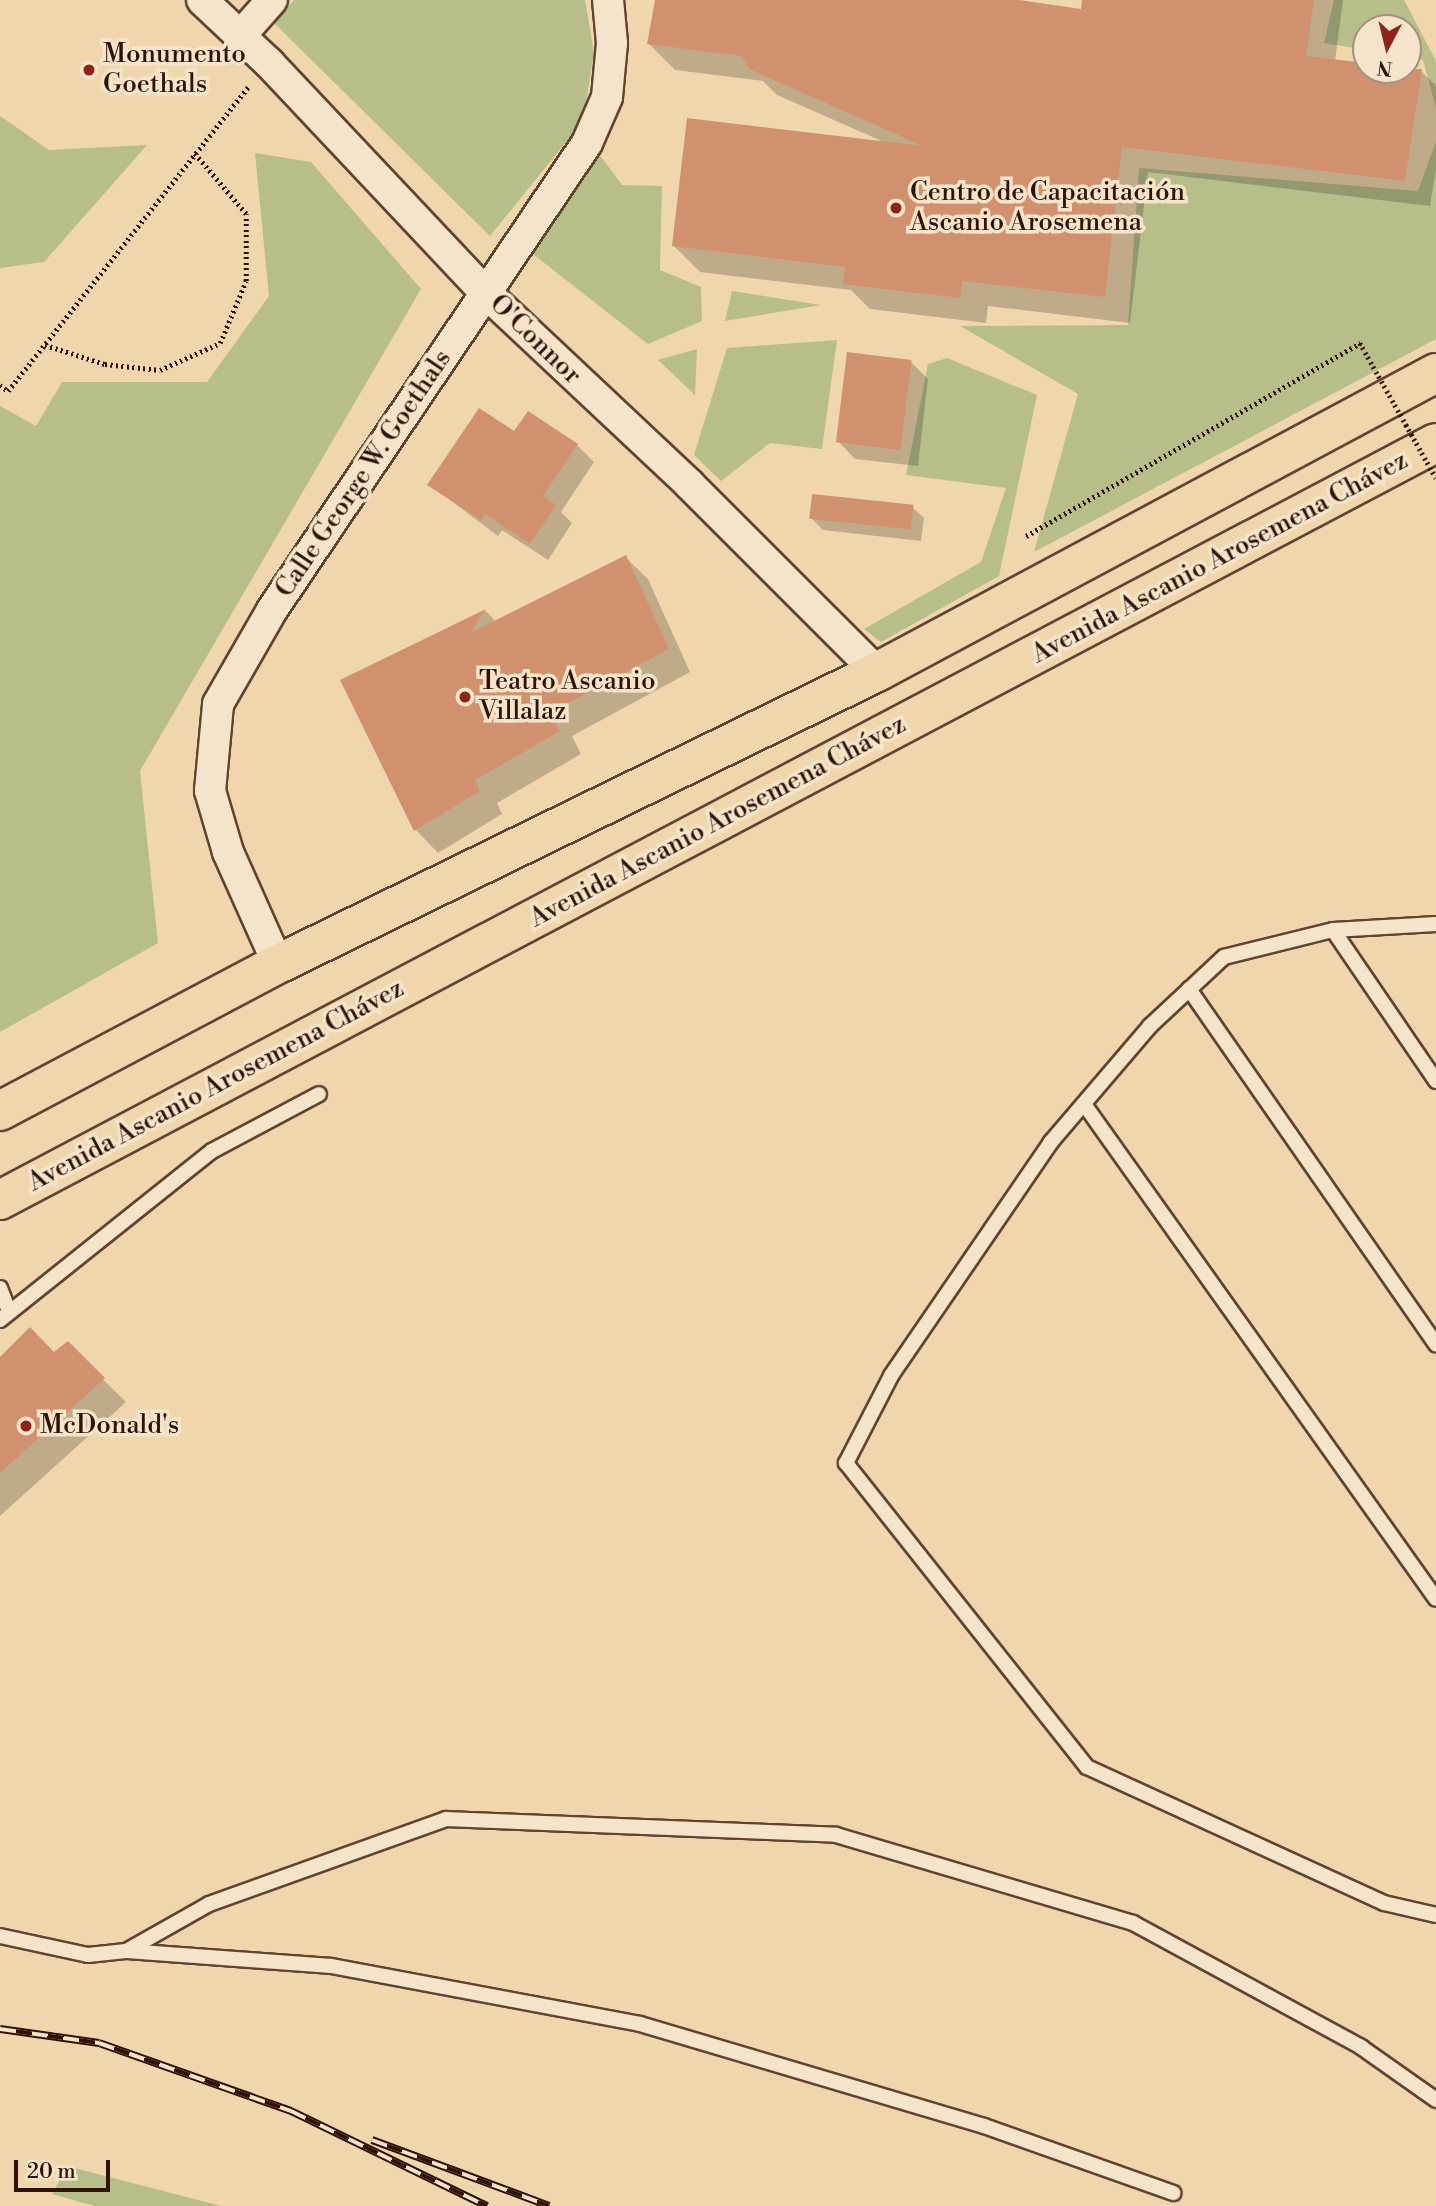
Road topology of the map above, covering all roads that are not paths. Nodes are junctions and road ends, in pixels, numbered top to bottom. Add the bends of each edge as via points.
1 (202, 0) edge
2 (272, 0) edge
3 (608, 0) edge
4 (240, 36) junction
5 (487, 294) junction
6 (1436, 373) edge
7 (1436, 443) edge
8 (877, 672) junction
9 (1436, 924) edge
10 (1333, 930) junction
11 (278, 964) junction
12 (1189, 989) junction
13 (1436, 1081) edge
14 (319, 1094) dead end
15 (1084, 1104) junction
16 (0, 1111) edge
17 (0, 1200) edge
18 (0, 1288) edge
19 (5, 1316) edge
20 (1436, 1345) edge
21 (1436, 1598) edge
22 (1436, 1915) edge
23 (0, 1936) edge
24 (126, 1951) junction
25 (1436, 2100) edge
26 (1173, 2193) dead end

1 - 4 street, O'Connor
2 - 4 street
3 - 5 street, Calle George W. Goethals via 612,43 607,97 587,143
4 - 5 street, O'Connor
5 - 8 street, O'Connor via 689,484
5 - 11 street, Calle George W. Goethals via 272,610 218,704 209,791 228,852
6 - 8 main road
7 - 17 main road, Avenida Ascanio Arosemena Chávez
8 - 11 main road
9 - 10 lane
10 - 12 lane via 1224,957
10 - 13 lane
11 - 16 main road
12 - 15 lane via 1150,1026
12 - 20 lane
14 - 19 lane via 212,1151
15 - 21 lane
15 - 22 lane via 1051,1142 891,1376 846,1463 1087,1767 1384,1903
18 - 19 lane
23 - 24 lane via 89,1955
24 - 25 lane via 208,1904 446,1819 836,1835 1133,1923 1361,2047
24 - 26 lane via 331,1966 639,2024 984,2126

